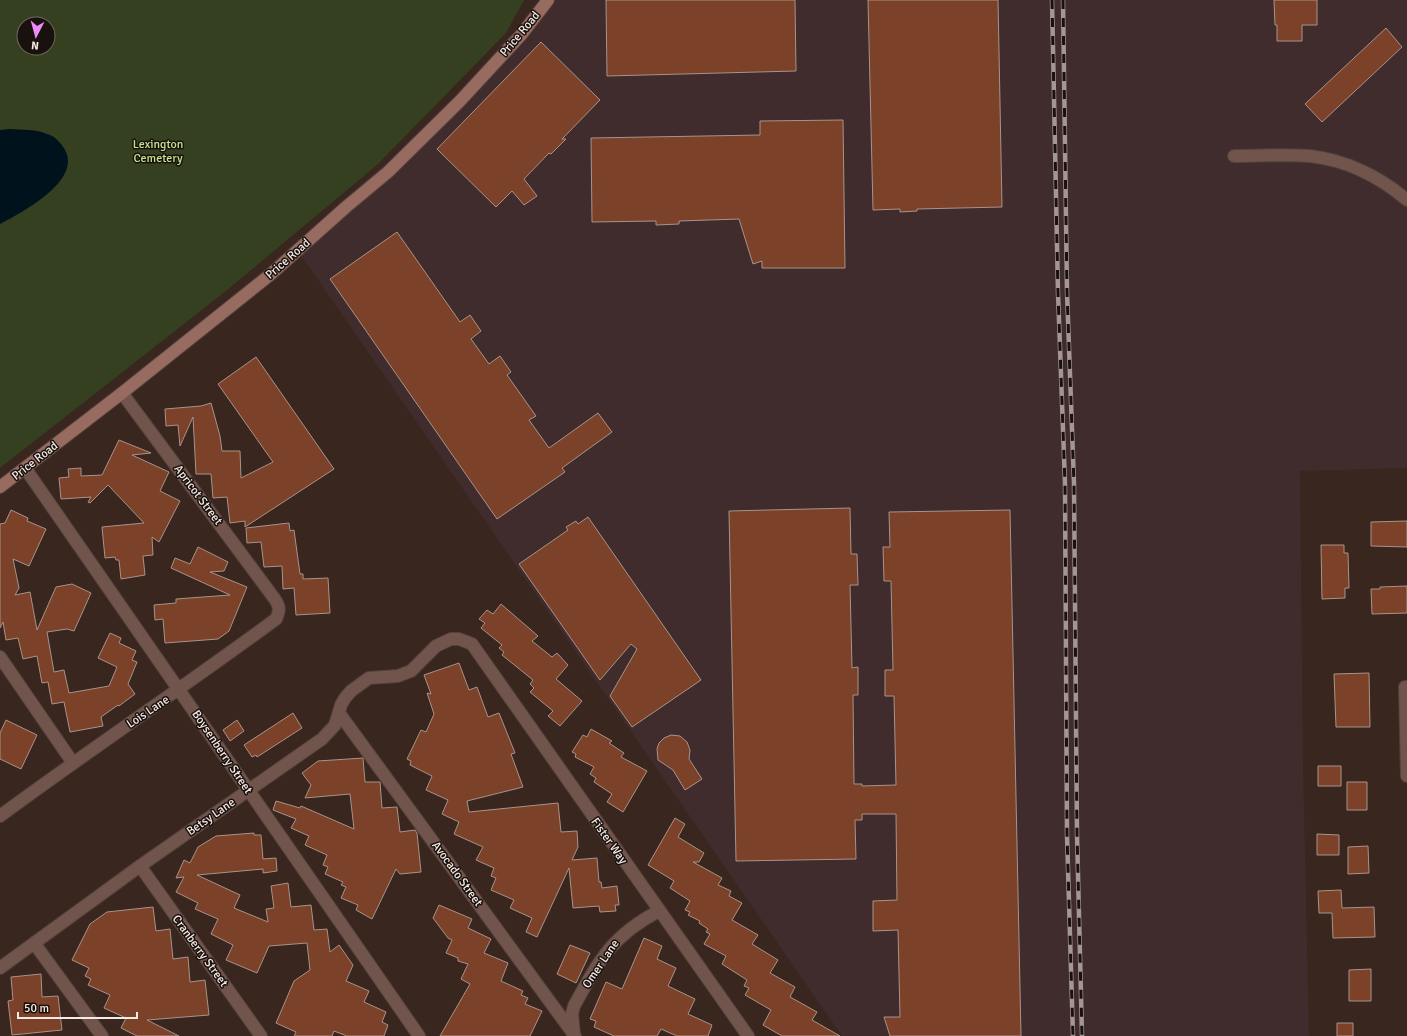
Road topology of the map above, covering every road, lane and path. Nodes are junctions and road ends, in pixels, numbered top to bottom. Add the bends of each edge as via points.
1 (548, 0) edge
2 (1234, 156) dead end
3 (1407, 200) edge
4 (122, 393) junction
5 (25, 468) junction
6 (0, 487) edge
7 (274, 598) joint
8 (472, 644) joint
9 (0, 658) edge
10 (1405, 687) dead end
11 (180, 690) junction
12 (339, 712) junction
13 (73, 763) junction
14 (1407, 776) edge
15 (248, 791) junction
16 (0, 816) edge
17 (140, 866) junction
18 (659, 911) junction
19 (34, 943) junction
20 (0, 968) edge
21 (102, 1036) edge
22 (261, 1036) edge
23 (419, 1036) edge
24 (574, 1036) edge
25 (748, 1036) edge

1 - 4 street, Price Road via 521,35 465,96 388,172 271,274
2 - 3 street via 1310,156 1351,165 1379,180
4 - 5 street, Price Road
4 - 7 street, Apricot Street
5 - 6 street, Price Road
5 - 11 street, Boysenberry Street
7 - 11 street, Lois Lane via 280,611 276,619
8 - 12 street, Betsy Lane via 460,639 451,639 436,646 411,671 398,676 369,678 351,691
8 - 18 street, Fister Way
9 - 13 street
10 - 14 street
11 - 13 street, Lois Lane
11 - 15 street, Boysenberry Street
12 - 15 street, Betsy Lane via 335,725 322,739
12 - 24 street, Avocado Street
13 - 16 street, Lois Lane
15 - 17 street, Betsy Lane
15 - 23 street, Boysenberry Street
17 - 19 street, Betsy Lane
17 - 22 street, Cranberry Street
18 - 24 street, Omer Lane via 632,927 605,954 574,1006
18 - 25 street, Fister Way
19 - 20 street, Betsy Lane
19 - 21 street

